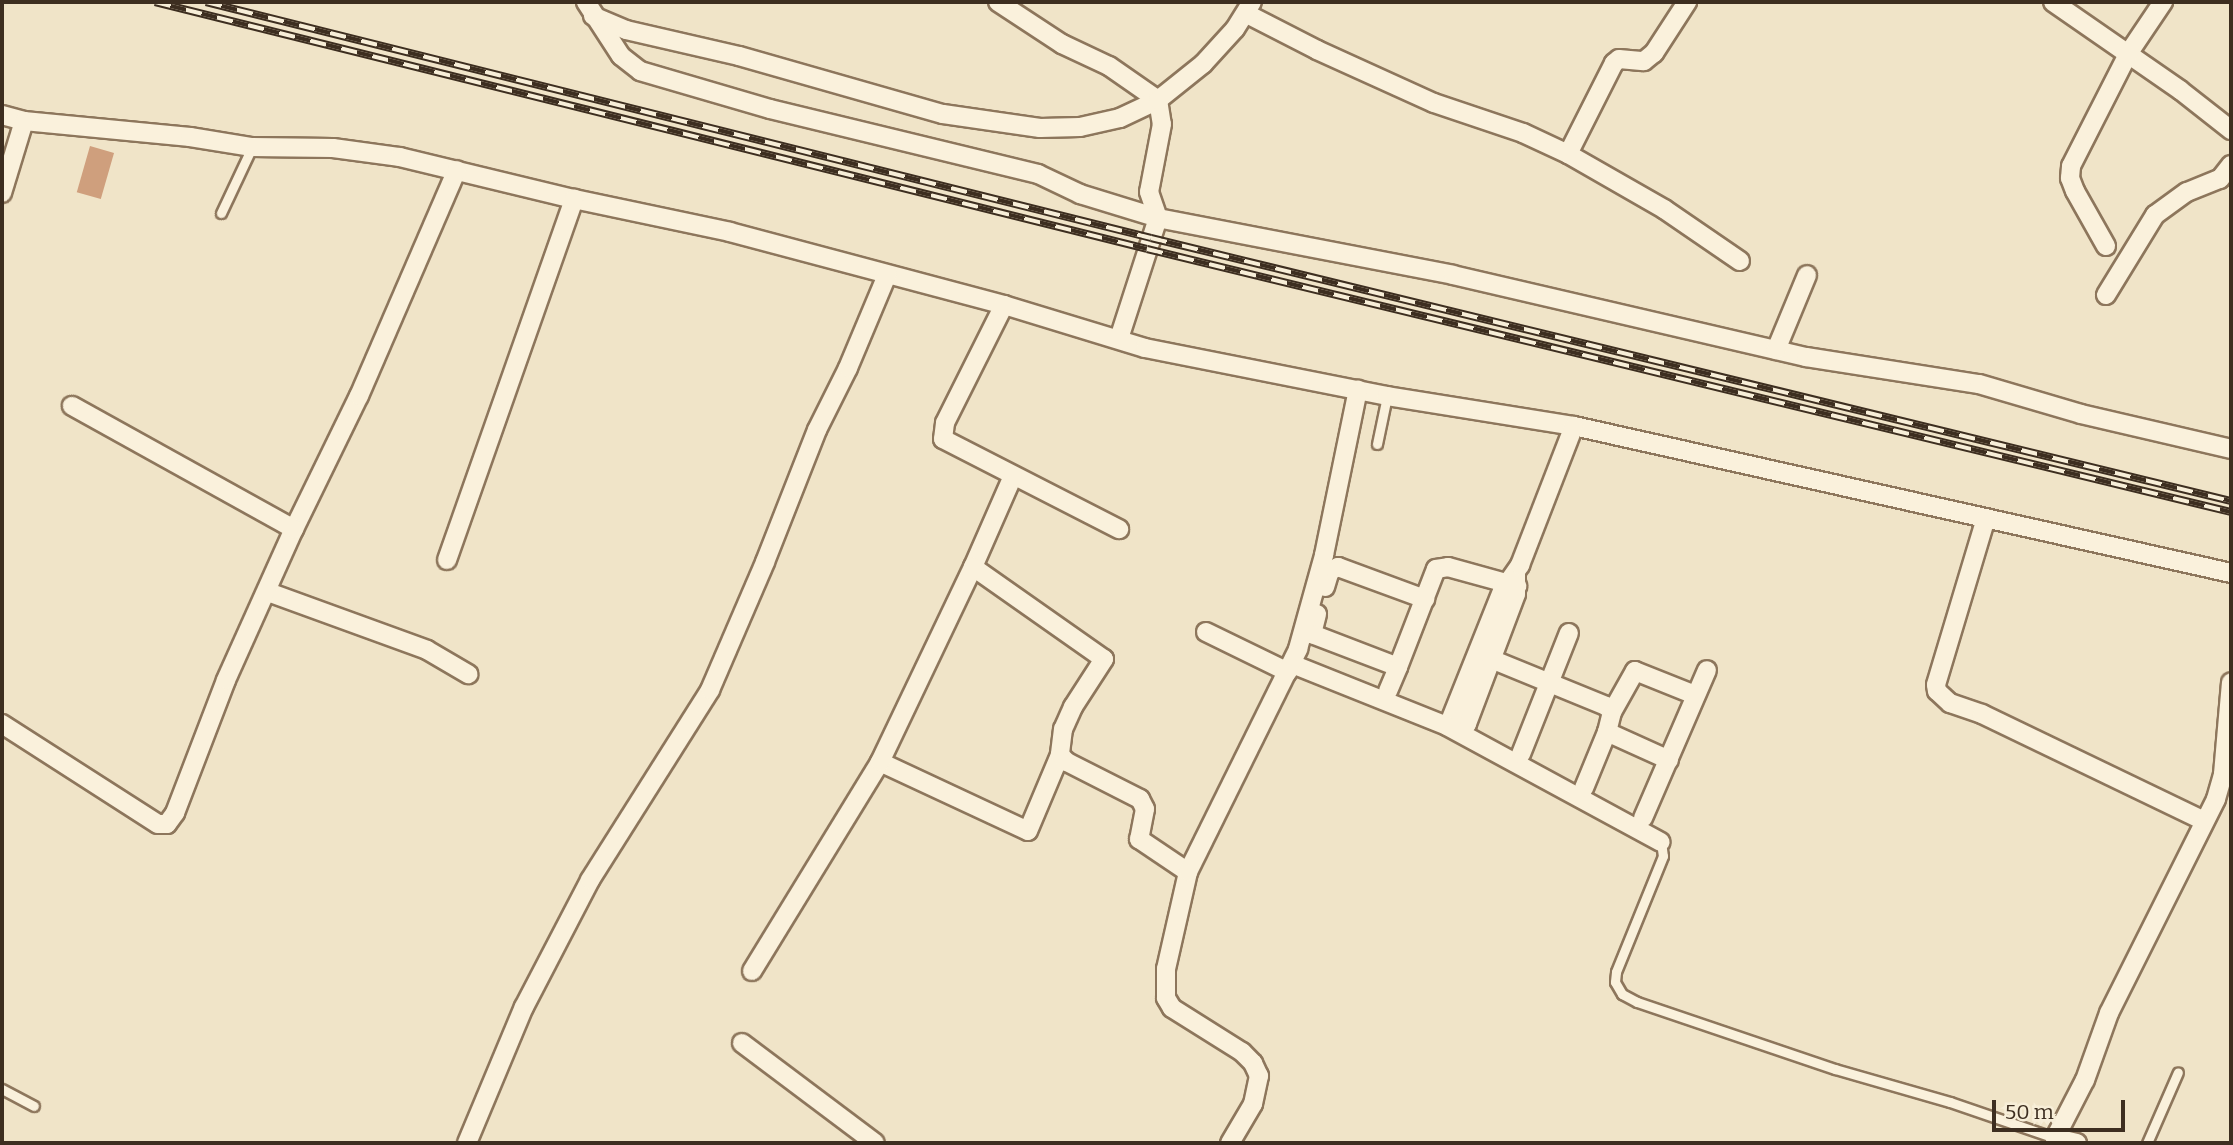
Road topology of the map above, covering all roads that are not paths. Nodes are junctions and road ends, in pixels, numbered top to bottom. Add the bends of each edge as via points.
1 (998, 2) edge
2 (1687, 2) edge
3 (2053, 2) edge
4 (2162, 2) edge
5 (1250, 8) edge
6 (590, 9) edge
7 (2128, 54) junction
8 (1158, 100) junction
9 (2, 115) edge
10 (24, 121) junction
11 (2231, 131) edge
12 (251, 147) junction
13 (1568, 155) junction
14 (2231, 165) edge
15 (457, 170) junction
16 (2, 193) edge
17 (574, 199) junction
18 (221, 212) dead end
19 (1158, 218) junction
20 (2106, 246) dead end
21 (1740, 261) dead end
22 (887, 275) junction
23 (1807, 275) dead end
24 (2106, 295) dead end
25 (1004, 305) junction
26 (1119, 339) junction
27 (1776, 350) junction
28 (1358, 389) junction
29 (1387, 396) junction
30 (72, 406) dead end
31 (1574, 426) junction
32 (1377, 444) dead end
33 (2231, 449) edge
34 (1013, 476) junction
35 (1986, 518) junction
36 (294, 529) junction
37 (1119, 529) dead end
38 (447, 560) dead end
39 (973, 567) junction
40 (2231, 573) edge
41 (1513, 581) junction
42 (268, 592) junction
43 (1425, 599) junction
44 (1206, 632) dead end
45 (1569, 633) dead end
46 (1398, 667) junction
47 (1290, 668) junction
48 (1707, 670) dead end
49 (468, 674) dead end
50 (2231, 682) edge
51 (1549, 683) junction
52 (1388, 691) dead end
53 (1695, 695) junction
54 (1612, 712) junction
55 (4, 732) edge
56 (1607, 732) junction
57 (1521, 754) dead end
58 (1060, 755) junction
59 (1669, 760) junction
60 (880, 762) junction
61 (1584, 788) dead end
62 (1643, 818) dead end
63 (2204, 821) junction
64 (1661, 842) joint
65 (1188, 872) junction
66 (752, 971) dead end
67 (742, 1043) dead end
68 (2178, 1072) dead end
69 (2, 1089) edge
70 (34, 1106) dead end
71 (2055, 1138) junction
72 (467, 1143) edge
73 (874, 1143) edge
74 (1230, 1143) edge
75 (2077, 1143) edge
76 (2147, 1143) edge

1 - 8 street
2 - 13 street via 1654,53 1644,61 1619,58 1614,63
3 - 7 street
4 - 7 street
5 - 8 street via 1203,64
5 - 13 street via 1317,50 1434,103 1523,133
6 - 8 street via 626,30 990,123 1080,127 1120,118
6 - 19 street via 621,56 640,71 770,109 1038,174 1080,194
7 - 11 street
7 - 20 street via 2071,166 2075,191
8 - 19 street via 1162,124 1149,191
9 - 10 street
10 - 12 street
10 - 16 street
12 - 15 street via 333,148 400,156
12 - 18 lane
13 - 21 street via 1664,209
14 - 24 street via 2220,179 2187,192 2155,215
15 - 17 street
15 - 36 street via 359,396
17 - 22 street via 730,232
17 - 38 street
19 - 26 street
19 - 27 street via 1453,275
22 - 25 street
22 - 72 street via 817,430 710,690 590,880 519,1017
23 - 27 street
25 - 26 street
25 - 34 street via 945,423 943,439
26 - 28 street
27 - 33 street via 1979,384 2081,414
28 - 29 street
28 - 47 street via 1324,555
29 - 31 street
29 - 32 lane
30 - 36 street
31 - 35 street
31 - 41 street
34 - 37 street
34 - 39 street
35 - 40 street
35 - 63 street via 1937,691 1950,703 1982,714
36 - 42 street
39 - 58 street via 1104,659 1073,707 1063,729
39 - 60 street
41 - 43 street via 1440,568 1433,573
41 - 51 street via 1485,659
42 - 49 street via 427,650
42 - 55 street via 167,824 158,824
43 - 46 street
43 - 46 street via 1338,567 1330,571 1312,634
44 - 47 street
45 - 51 street
46 - 52 street
47 - 64 street via 1447,726
47 - 65 street
48 - 53 street
50 - 63 street via 2223,774
51 - 54 street
51 - 57 street
53 - 54 street via 1635,671
53 - 59 street
54 - 56 street
56 - 59 street
56 - 61 street
58 - 60 street via 1028,831
58 - 65 street via 1140,799 1145,809 1139,839
59 - 62 street
60 - 66 street
63 - 71 street via 2109,1013 2085,1080
64 - 71 lane via 1662,856 1616,972 1615,982 1622,994 1835,1069
65 - 74 street via 1166,969 1166,998 1172,1008 1242,1052 1256,1069 1258,1088 1253,1104
67 - 73 street
68 - 76 lane
69 - 70 lane
71 - 75 street

